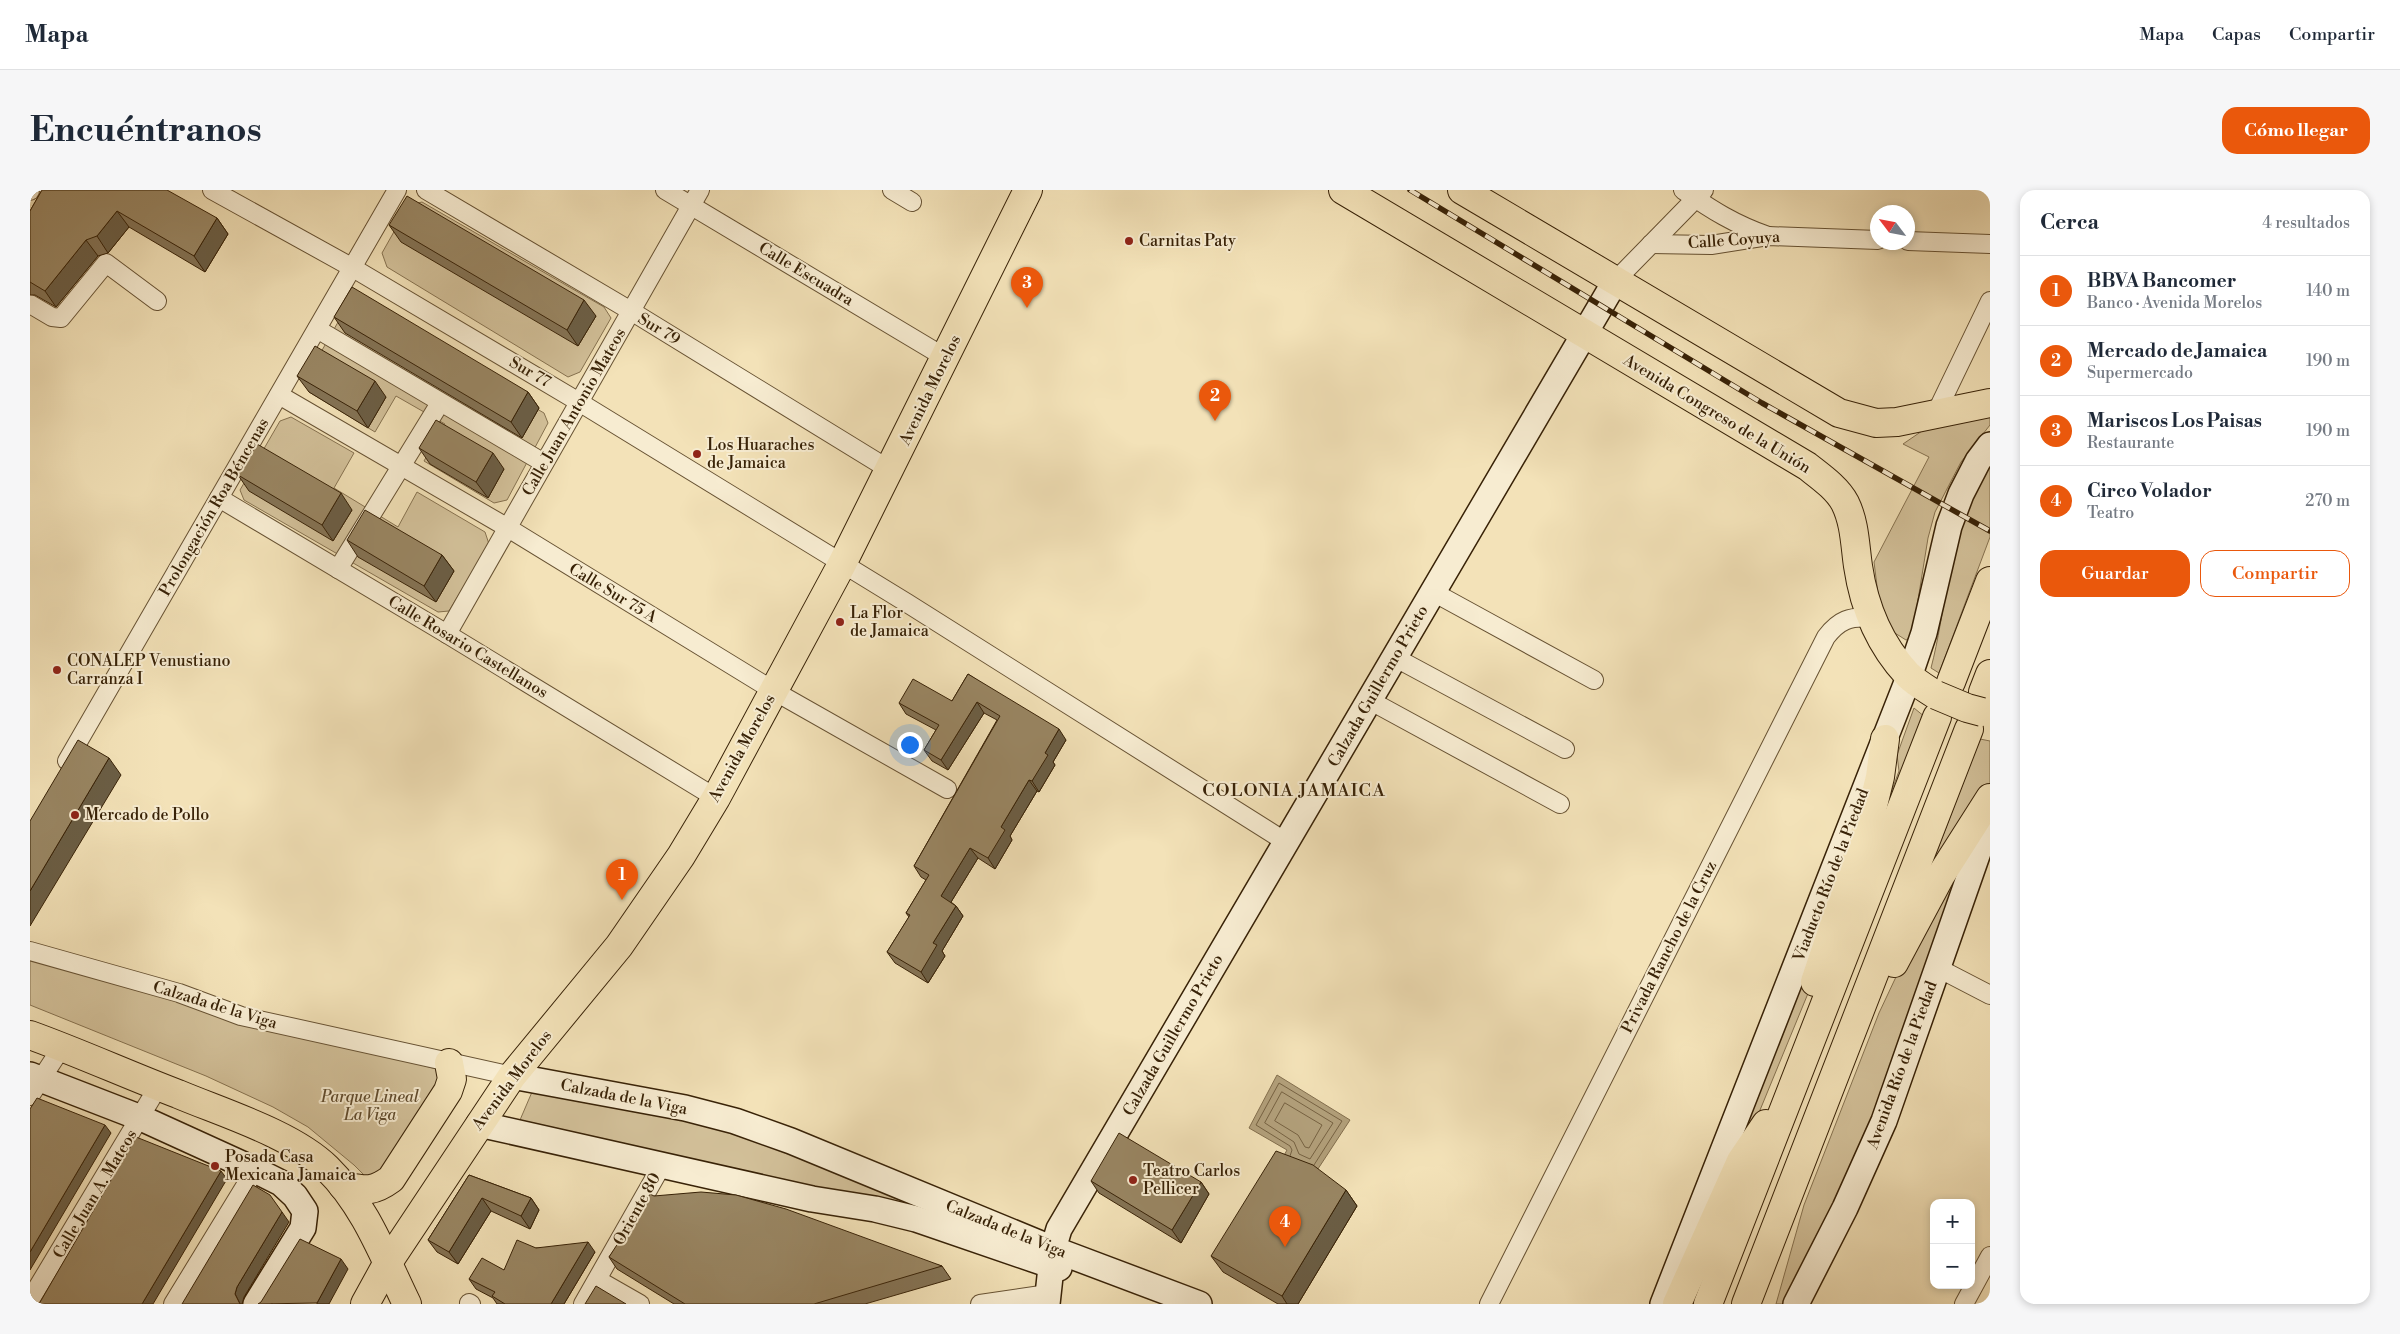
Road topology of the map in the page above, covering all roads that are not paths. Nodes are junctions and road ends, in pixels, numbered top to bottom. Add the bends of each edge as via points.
1 (212, 190) edge
2 (397, 190) edge
3 (426, 190) edge
4 (665, 190) edge
5 (892, 190) edge
6 (1028, 190) edge
7 (1343, 190) edge
8 (1462, 190) edge
9 (1695, 193) edge
10 (695, 198) edge
11 (912, 202) dead end
12 (1768, 236) junction
13 (1870, 240) edge
14 (1915, 241) edge
15 (1651, 244) junction
16 (1990, 244) edge
17 (353, 268) junction
18 (1616, 280) junction
19 (156, 301) dead end
20 (1990, 302) edge
21 (30, 304) edge
22 (631, 311) junction
23 (317, 329) junction
24 (1584, 335) junction
25 (946, 358) junction
26 (279, 395) junction
27 (580, 402) junction
28 (440, 403) junction
29 (1990, 403) edge
30 (1936, 413) junction
31 (1990, 445) edge
32 (544, 463) junction
33 (401, 466) junction
34 (890, 470) junction
35 (219, 498) junction
36 (508, 528) junction
37 (842, 564) junction
38 (338, 568) junction
39 (1990, 581) edge
40 (1433, 592) junction
41 (1871, 618) junction
42 (447, 634) junction
43 (1394, 658) junction
44 (1909, 677) junction
45 (1594, 680) dead end
46 (774, 691) junction
47 (1941, 698) junction
48 (1369, 700) junction
49 (1983, 704) edge
50 (1885, 739) junction
51 (1565, 749) dead end
52 (59, 774) edge
53 (947, 789) dead end
54 (716, 798) junction
55 (1990, 798) edge
56 (1560, 804) dead end
57 (1990, 818) edge
58 (1286, 842) junction
59 (30, 951) edge
60 (1938, 968) junction
61 (1990, 994) edge
62 (1813, 1032) junction
63 (30, 1035) edge
64 (62, 1047) junction
65 (30, 1052) edge
66 (449, 1063) junction
67 (1835, 1072) junction
68 (512, 1076) junction
69 (33, 1083) edge
70 (158, 1087) junction
71 (1786, 1100) junction
72 (142, 1118) junction
73 (479, 1124) junction
74 (1808, 1142) junction
75 (662, 1165) junction
76 (255, 1170) junction
77 (343, 1186) junction
78 (875, 1209) junction
79 (979, 1218) junction
80 (1821, 1255) junction
81 (1990, 1256) edge
82 (1052, 1257) junction
83 (387, 1264) junction
84 (598, 1280) junction
85 (1047, 1299) edge
86 (30, 1300) edge
87 (173, 1304) edge
88 (256, 1304) edge
89 (365, 1304) edge
90 (407, 1304) edge
91 (583, 1304) edge
92 (640, 1304) edge
93 (980, 1304) edge
94 (1158, 1304) edge
95 (1199, 1304) edge
96 (1489, 1304) edge
97 (1663, 1304) edge
98 (1677, 1304) edge
99 (1708, 1304) edge
100 (1746, 1304) edge
101 (1766, 1304) edge
102 (1796, 1304) edge
103 (1811, 1304) edge
104 (1964, 1304) edge

1 - 17 street, Sur 77
2 - 17 street, Prolongación Roa Béncenas
3 - 22 street, Sur 79
4 - 10 street, Calle Escuadra
5 - 11 street
6 - 25 main road, Avenida Morelos
7 - 24 main road, Avenida Congreso de la Unión
8 - 18 main road
9 - 12 street via 1734,223
9 - 15 street
10 - 22 street, Calle Juan Antonio Mateos
10 - 25 street, Calle Escuadra
12 - 13 street, Calle Coyuya
12 - 15 street, Calle Coyuya via 1711,245
14 - 16 street
15 - 18 street
17 - 23 street, Prolongación Roa Béncenas
17 - 27 street, Sur 77
18 - 24 main road, Calzada Guillermo Prieto
18 - 30 main road via 1839,413 1876,422 1897,422
19 - 21 street via 106,263 61,318 52,317
20 - 30 street
22 - 27 street, Calle Juan Antonio Mateos
22 - 34 street, Sur 79
23 - 26 street, Prolongación Roa Béncenas
23 - 28 street
24 - 40 main road, Calzada Guillermo Prieto
24 - 41 main road, Avenida Congreso de la Unión via 1808,466 1832,485 1845,503 1853,529 1864,598
25 - 34 main road, Avenida Morelos
26 - 33 street, Calle Sur 75 A
26 - 35 street, Prolongación Roa Béncenas
27 - 32 street, Calle Juan Antonio Mateos
27 - 37 street, Sur 77
28 - 32 street
28 - 33 street
29 - 30 main road
31 - 44 main road, Viaducto Río de la Piedad via 1961,494 1949,526 1924,633
32 - 36 street, Calle Juan Antonio Mateos
33 - 36 street, Calle Sur 75 A
33 - 38 street
34 - 37 main road, Avenida Morelos
35 - 38 street, Calle Rosario Castellanos
35 - 52 street, Prolongación Roa Béncenas
36 - 42 street, Calle Juan Antonio Mateos
36 - 46 street, Calle Sur 75 A
37 - 46 main road, Avenida Morelos
37 - 58 street, Sur 77
38 - 42 street, Calle Rosario Castellanos
39 - 47 main road
40 - 43 main road, Calzada Guillermo Prieto
40 - 45 street
41 - 44 main road, Avenida Congreso de la Unión
41 - 96 street, Privada Rancho de la Cruz via 1845,618 1826,637
42 - 54 street, Calle Rosario Castellanos
43 - 48 main road, Calzada Guillermo Prieto
43 - 51 street
44 - 47 main road, Avenida Congreso de la Unión
44 - 50 main road, Viaducto Río de la Piedad
46 - 53 street, Calle Sur 75 A
46 - 54 main road, Avenida Morelos
47 - 49 main road, Avenida Congreso de la Unión, bridge via 1967,708
47 - 62 main road
48 - 56 street
48 - 58 main road, Calzada Guillermo Prieto
49 - 67 main road
50 - 62 main road via 1870,818 1817,973
50 - 97 main road, Viaducto Río de la Piedad
54 - 68 main road, Avenida Morelos via 681,856 619,946
55 - 67 main road via 1924,904 1865,1022
57 - 60 main road, Avenida Río de la Piedad
58 - 82 main road, Calzada Guillermo Prieto via 1059,1229
59 - 66 street, Calzada de la Viga via 179,993 241,1016
60 - 61 street
60 - 80 main road, Avenida Río de la Piedad via 1884,1121
62 - 71 main road
63 - 64 main road
64 - 65 main road
64 - 69 street
64 - 70 main road
66 - 68 street, Calzada de la Viga
66 - 77 main road via 452,1079 448,1090 391,1179 378,1188 367,1190
67 - 74 main road
68 - 73 main road, Avenida Morelos
68 - 79 main road, Calzada de la Viga via 685,1108 735,1121
69 - 72 main road
70 - 72 street, Calle Juan A. Mateos
70 - 77 main road via 278,1136 326,1167
71 - 98 main road via 1761,1129 1741,1161
71 - 99 main road
72 - 76 main road
72 - 86 street, Calle Juan A. Mateos
73 - 75 main road, Calzada de la Viga
73 - 83 main road, Avenida Morelos
74 - 100 main road
74 - 101 main road via 1800,1195
75 - 78 main road, Calzada de la Viga via 812,1199
75 - 84 street, Oriente 80
76 - 87 street
76 - 88 main road via 281,1183 305,1210 303,1228
77 - 83 main road via 363,1214
78 - 79 main road via 901,1209 960,1219
78 - 82 main road, Calzada de la Viga
79 - 82 main road, Calzada de la Viga
80 - 102 main road, Avenida Río de la Piedad
80 - 103 main road
81 - 104 street
82 - 85 main road, Calzada Guillermo Prieto
82 - 94 main road, Calzada de la Viga
82 - 95 main road, Calzada de la Viga
83 - 89 main road, Avenida Morelos
83 - 90 main road
84 - 91 street, Oriente 80
84 - 92 street
85 - 93 street

